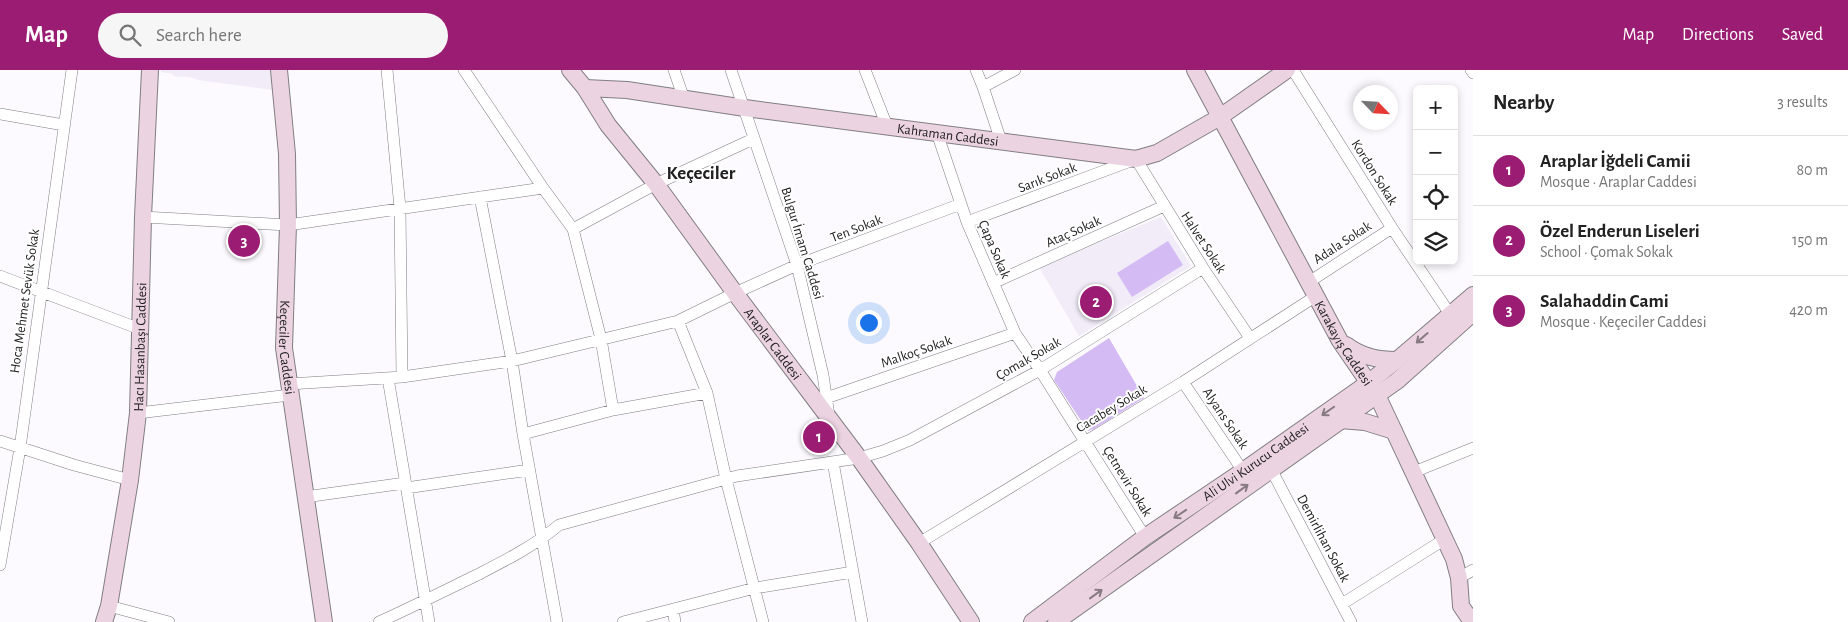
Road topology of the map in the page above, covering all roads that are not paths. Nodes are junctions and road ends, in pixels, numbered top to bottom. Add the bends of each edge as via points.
1 (72, 70) edge
2 (150, 70) edge
3 (279, 70) edge
4 (387, 70) edge
5 (464, 70) edge
6 (570, 70) edge
7 (674, 70) edge
8 (731, 70) edge
9 (864, 70) edge
10 (976, 70) edge
11 (1015, 70) edge
12 (1195, 70) edge
13 (1287, 70) edge
14 (1293, 70) edge
15 (1471, 70) edge
16 (1473, 73) edge
17 (983, 87) junction
18 (585, 88) junction
19 (626, 90) junction
20 (684, 99) junction
21 (745, 108) junction
22 (0, 114) edge
23 (1220, 117) junction
24 (64, 125) junction
25 (608, 125) junction
26 (888, 126) junction
27 (937, 133) junction
28 (753, 139) junction
29 (1001, 141) junction
30 (1136, 159) junction
31 (656, 184) junction
32 (543, 188) junction
33 (480, 197) junction
34 (961, 204) junction
35 (1164, 206) junction
36 (400, 208) junction
37 (143, 217) junction
38 (967, 222) junction
39 (288, 225) junction
40 (1392, 228) junction
41 (573, 229) junction
42 (797, 265) junction
43 (1203, 268) junction
44 (0, 276) edge
45 (993, 282) junction
46 (1312, 289) junction
47 (40, 291) junction
48 (735, 293) junction
49 (1473, 295) edge
50 (1450, 314) junction
51 (1473, 314) edge
52 (678, 321) junction
53 (140, 329) junction
54 (1015, 333) junction
55 (601, 338) junction
56 (1250, 338) junction
57 (1340, 341) junction
58 (1397, 360) junction
59 (512, 361) junction
60 (1040, 370) junction
61 (402, 376) junction
62 (388, 378) junction
63 (1183, 382) junction
64 (1372, 389) junction
65 (289, 390) junction
66 (707, 393) junction
67 (826, 398) junction
68 (613, 410) junction
69 (138, 413) junction
70 (829, 419) junction
71 (1340, 420) junction
72 (1394, 431) junction
73 (522, 434) junction
74 (0, 442) edge
75 (1084, 442) junction
76 (20, 448) junction
77 (1473, 448) edge
78 (859, 458) junction
79 (833, 462) junction
80 (1271, 469) junction
81 (529, 470) junction
82 (1243, 471) junction
83 (1414, 472) junction
84 (726, 479) junction
85 (130, 480) junction
86 (406, 485) junction
87 (305, 497) junction
88 (1146, 537) junction
89 (1446, 539) junction
90 (542, 540) junction
91 (919, 543) junction
92 (0, 565) edge
93 (853, 572) junction
94 (1466, 574) edge
95 (755, 588) junction
96 (425, 601) junction
97 (1342, 604) junction
98 (673, 609) junction
99 (106, 614) edge
100 (967, 618) edge
101 (169, 622) edge
102 (324, 622) edge
103 (379, 622) edge
104 (429, 622) edge
105 (557, 622) edge
106 (623, 622) edge
107 (675, 622) edge
108 (763, 622) edge
109 (862, 622) edge
110 (985, 622) edge
111 (1032, 622) edge
112 (1056, 622) edge
113 (1351, 622) edge
114 (1472, 622) edge

1 - 24 street, Hoca Mehmet Sevük Sokak
2 - 37 street, Hacı Hasanbaşı Caddesi
3 - 39 street, Keçeciler Caddesi via 287,154
4 - 36 street
5 - 32 street
6 - 18 street, Araplar Caddesi
7 - 20 street
8 - 21 street, Bulgur İmam Caddesi
9 - 26 street
10 - 17 street
11 - 17 street
12 - 23 street, Karakayış Caddesi
13 - 23 street, Kahraman Caddesi
14 - 40 street, Kordon Sokak
15 - 16 street
17 - 29 street
18 - 19 street, Kahraman Caddesi
18 - 25 street, Araplar Caddesi
19 - 20 street, Kahraman Caddesi
19 - 25 street via 609,106
20 - 21 street, Kahraman Caddesi
21 - 26 street, Kahraman Caddesi
21 - 28 street, Bulgur İmam Caddesi
22 - 24 street
23 - 30 street, Kahraman Caddesi via 1157,153
23 - 46 street, Karakayış Caddesi
24 - 47 street, Hoca Mehmet Sevük Sokak
25 - 31 street, Araplar Caddesi
26 - 27 street, Kahraman Caddesi
27 - 29 street, Kahraman Caddesi
27 - 34 street, Çapa Sokak
28 - 31 street
28 - 42 street, Bulgur İmam Caddesi
29 - 30 street, Kahraman Caddesi
30 - 35 street, Halvet Sokak
30 - 38 street, Sarık Sokak
31 - 41 street
31 - 48 street, Araplar Caddesi
32 - 33 street
32 - 41 street
33 - 36 street
33 - 59 street
34 - 38 street, Çapa Sokak
34 - 42 street, Ten Sokak
35 - 43 street, Halvet Sokak
35 - 45 street, Ataç Sokak
36 - 39 street
36 - 61 street
37 - 39 street
37 - 53 street, Hacı Hasanbaşı Caddesi
38 - 45 street, Çapa Sokak
39 - 65 street, Keçeciler Caddesi via 284,348
40 - 46 street, Adala Sokak
40 - 50 street, Kordon Sokak
41 - 55 street
42 - 48 street, Ten Sokak
42 - 67 street, Bulgur İmam Caddesi
43 - 56 street, Halvet Sokak
43 - 60 street, Çomak Sokak
44 - 47 street
45 - 54 street, Çapa Sokak
46 - 56 street, Cacabey Sokak
46 - 57 street, Karakayış Caddesi
47 - 53 street
47 - 76 street, Hoca Mehmet Sevük Sokak
48 - 52 street, Ten Sokak
48 - 70 street, Araplar Caddesi
49 - 50 street, Ali Ulvi Kurucu Caddesi
50 -> 58 street, Ali Ulvi Kurucu Caddesi
51 - 64 street, Ali Ulvi Kurucu Caddesi via 1397,381
52 - 55 street, Ten Sokak
52 - 66 street
53 - 69 street, Hacı Hasanbaşı Caddesi
54 - 60 street, Çapa Sokak
54 - 67 street, Malkoç Sokak
55 - 59 street, Ten Sokak
55 - 68 street
56 - 63 street, Cacabey Sokak
57 - 58 street via 1354,352 1380,360
57 - 64 street, Karakayış Caddesi
58 - 64 street, Ali Ulvi Kurucu Caddesi
59 - 61 street, Ten Sokak
59 - 73 street
60 - 75 street, Çetnevir Sokak
60 - 78 street, Çomak Sokak via 910,440
61 - 62 street, Ten Sokak
62 - 65 street, Ten Sokak
62 - 86 street
63 - 75 street, Cacabey Sokak
63 - 82 street, Alyans Sokak
64 - 71 street, Ali Ulvi Kurucu Caddesi
64 - 72 street, Karakayış Caddesi
64 -> 82 street, Ali Ulvi Kurucu Caddesi
65 - 69 street, Ten Sokak
65 - 87 street, Keçeciler Caddesi
66 - 68 street
66 - 84 street
67 - 70 street, Bulgur İmam Caddesi
68 - 73 street
69 - 85 street, Hacı Hasanbaşı Caddesi
70 - 78 street, Araplar Caddesi
71 - 72 street via 1365,422
71 - 80 street, Ali Ulvi Kurucu Caddesi
72 - 83 street, Karakayış Caddesi
73 - 81 street
74 - 76 street
75 - 88 street, Çetnevir Sokak
75 - 91 street, Cacabey Sokak
76 - 85 street
76 - 92 street, Hoca Mehmet Sevük Sokak
77 - 83 street
78 - 79 street, Çomak Sokak
78 - 91 street, Araplar Caddesi
79 - 84 street, Çomak Sokak
79 - 93 street
80 - 97 street, Demirlihan Sokak
112 -> 80 street, Ali Ulvi Kurucu Caddesi
81 - 86 street
81 - 90 street
82 -> 88 street, Ali Ulvi Kurucu Caddesi
83 - 89 street, Karakayış Caddesi
84 - 90 street, Çomak Sokak via 559,525
84 - 95 street
85 - 99 street, Hacı Hasanbaşı Caddesi
86 - 87 street
86 - 96 street
87 - 102 street, Keçeciler Caddesi
88 - 111 street, Ali Ulvi Kurucu Caddesi
89 - 94 street, Karakayış Caddesi via 1454,559
89 - 97 street
90 - 96 street, Çomak Sokak
90 - 105 street
91 - 100 street, Araplar Caddesi
93 - 95 street
93 - 109 street
94 - 114 street, Karakayış Caddesi via 1461,606
95 - 98 street
95 - 108 street
96 - 103 street, Çomak Sokak
96 - 104 street
97 - 113 street, Demirlihan Sokak
98 - 106 street
98 - 107 street
99 - 101 street
100 - 110 street

